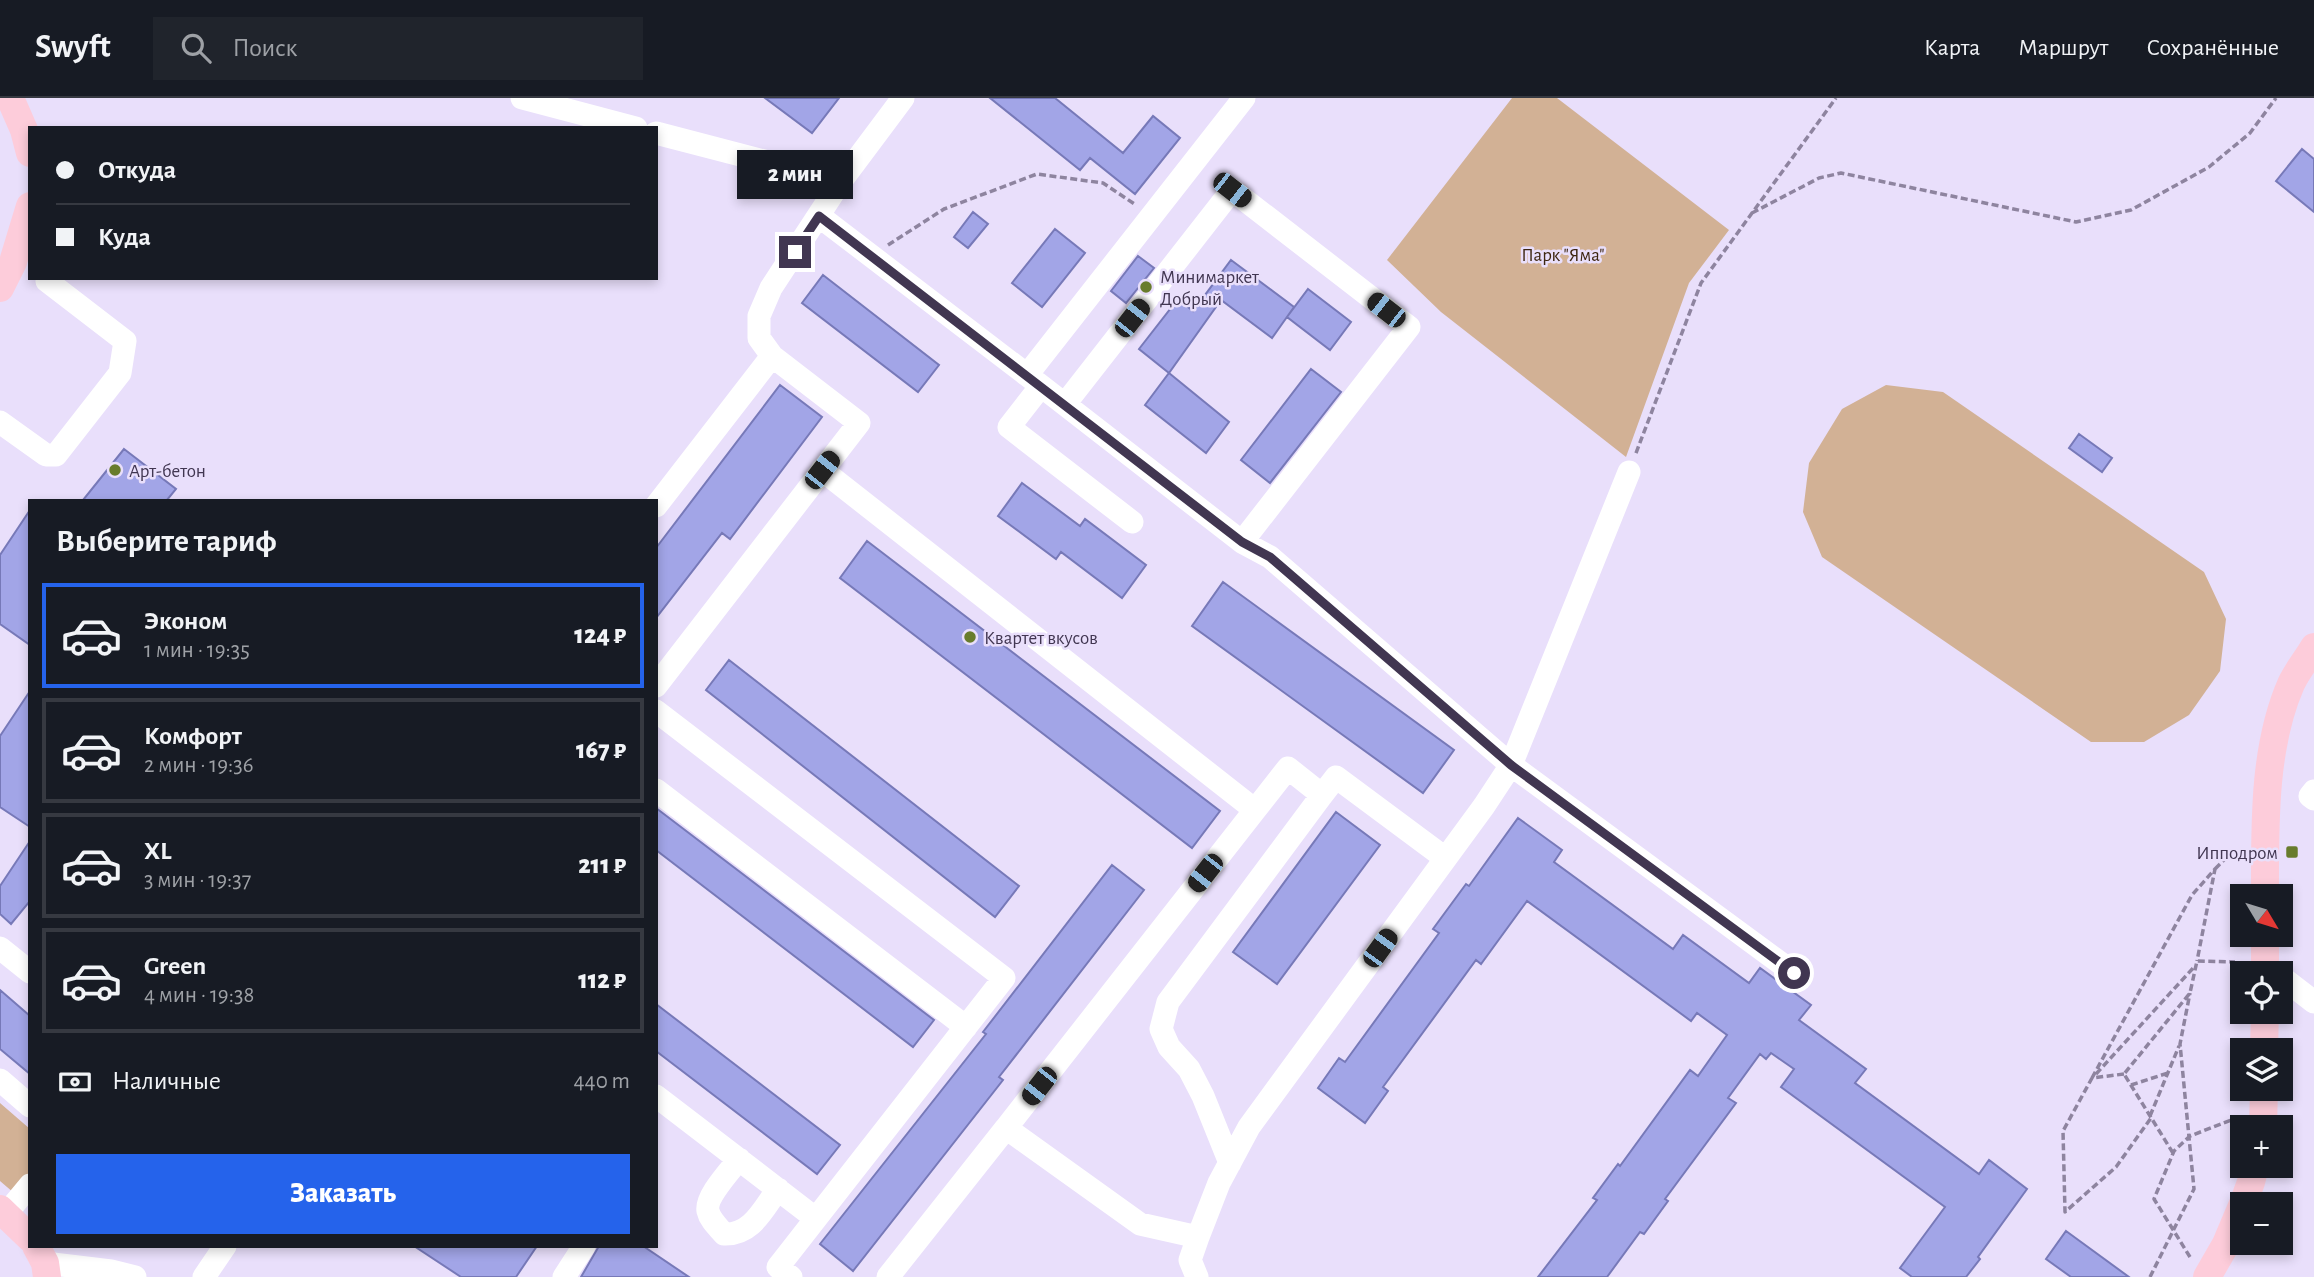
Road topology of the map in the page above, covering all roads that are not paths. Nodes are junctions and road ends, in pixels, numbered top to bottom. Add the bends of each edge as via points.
1 (10, 98) edge
2 (522, 98) edge
3 (903, 98) edge
4 (1244, 98) edge
5 (628, 126) edge
6 (658, 134) edge
7 (28, 145) edge
8 (841, 181) junction
9 (28, 213) edge
10 (819, 216) junction
11 (47, 281) dead end
12 (0, 288) edge
13 (772, 356) junction
14 (1034, 380) junction
15 (1065, 404) junction
16 (0, 422) edge
17 (822, 470) junction
18 (1629, 472) road end
19 (658, 503) edge
20 (1132, 522) dead end
21 (1242, 542) junction
22 (2314, 647) edge
23 (658, 683) edge
24 (658, 713) edge
25 (1511, 765) junction
26 (2314, 790) edge
27 (658, 792) edge
28 (1322, 795) junction
29 (2314, 799) edge
30 (1255, 810) junction
31 (1445, 859) junction
32 (2265, 884) edge
33 (0, 948) edge
34 (28, 970) edge
35 (1794, 973) dead end
36 (2293, 986) edge
37 (2314, 1002) edge
38 (966, 1027) junction
39 (0, 1080) edge
40 (658, 1098) edge
41 (28, 1104) edge
42 (1006, 1128) junction
43 (739, 1159) junction
44 (1230, 1163) junction
45 (28, 1187) edge
46 (778, 1189) junction
47 (3, 1212) edge
48 (815, 1218) junction
49 (2230, 1234) edge
50 (28, 1236) edge
51 (1198, 1237) junction
52 (224, 1248) edge
53 (583, 1248) edge
54 (43, 1262) edge
55 (2198, 1267) edge
56 (135, 1277) edge
57 (204, 1277) edge
58 (564, 1277) edge
59 (791, 1277) edge
60 (888, 1277) edge
61 (1197, 1277) edge

1 - 7 main road
2 - 5 street
3 - 8 street
4 - 14 street via 1152,215
6 - 8 street
8 - 10 street
9 - 12 main road
10 - 13 street via 771,288 760,316 759,338
10 - 14 street
11 - 16 street via 125,341 120,373 56,454 46,455
13 - 17 street via 859,423
13 - 19 street
14 - 15 street
14 - 20 street via 1009,427
15 - 21 street
15 - 21 street via 1232,190 1398,318 1409,327
17 - 23 street
17 - 30 street
18 - 25 street
21 - 25 street via 1270,557
22 - 32 main road via 2292,683 2278,724
24 - 38 street via 1004,978
25 - 31 street
25 - 35 street
26 - 29 street via 2310,796
27 - 38 street
28 - 30 street via 1288,768
28 - 31 street via 1336,778
28 - 44 street via 1168,1002 1161,1029 1203,1096
30 - 42 street
31 - 44 street via 1249,1127
33 - 34 street
36 - 37 street
38 - 48 street
39 - 41 street
40 - 43 street
42 - 51 street via 1140,1224
42 - 60 street
43 - 46 street
43 - 46 street via 710,1197 707,1209 724,1234 737,1234 749,1227
44 - 51 street
45 - 47 street
46 - 48 street
47 - 50 main road
48 - 59 street via 778,1267
49 - 55 main road via 2226,1244
51 - 61 street via 1190,1260
52 - 57 street
53 - 58 street
54 - 56 street

